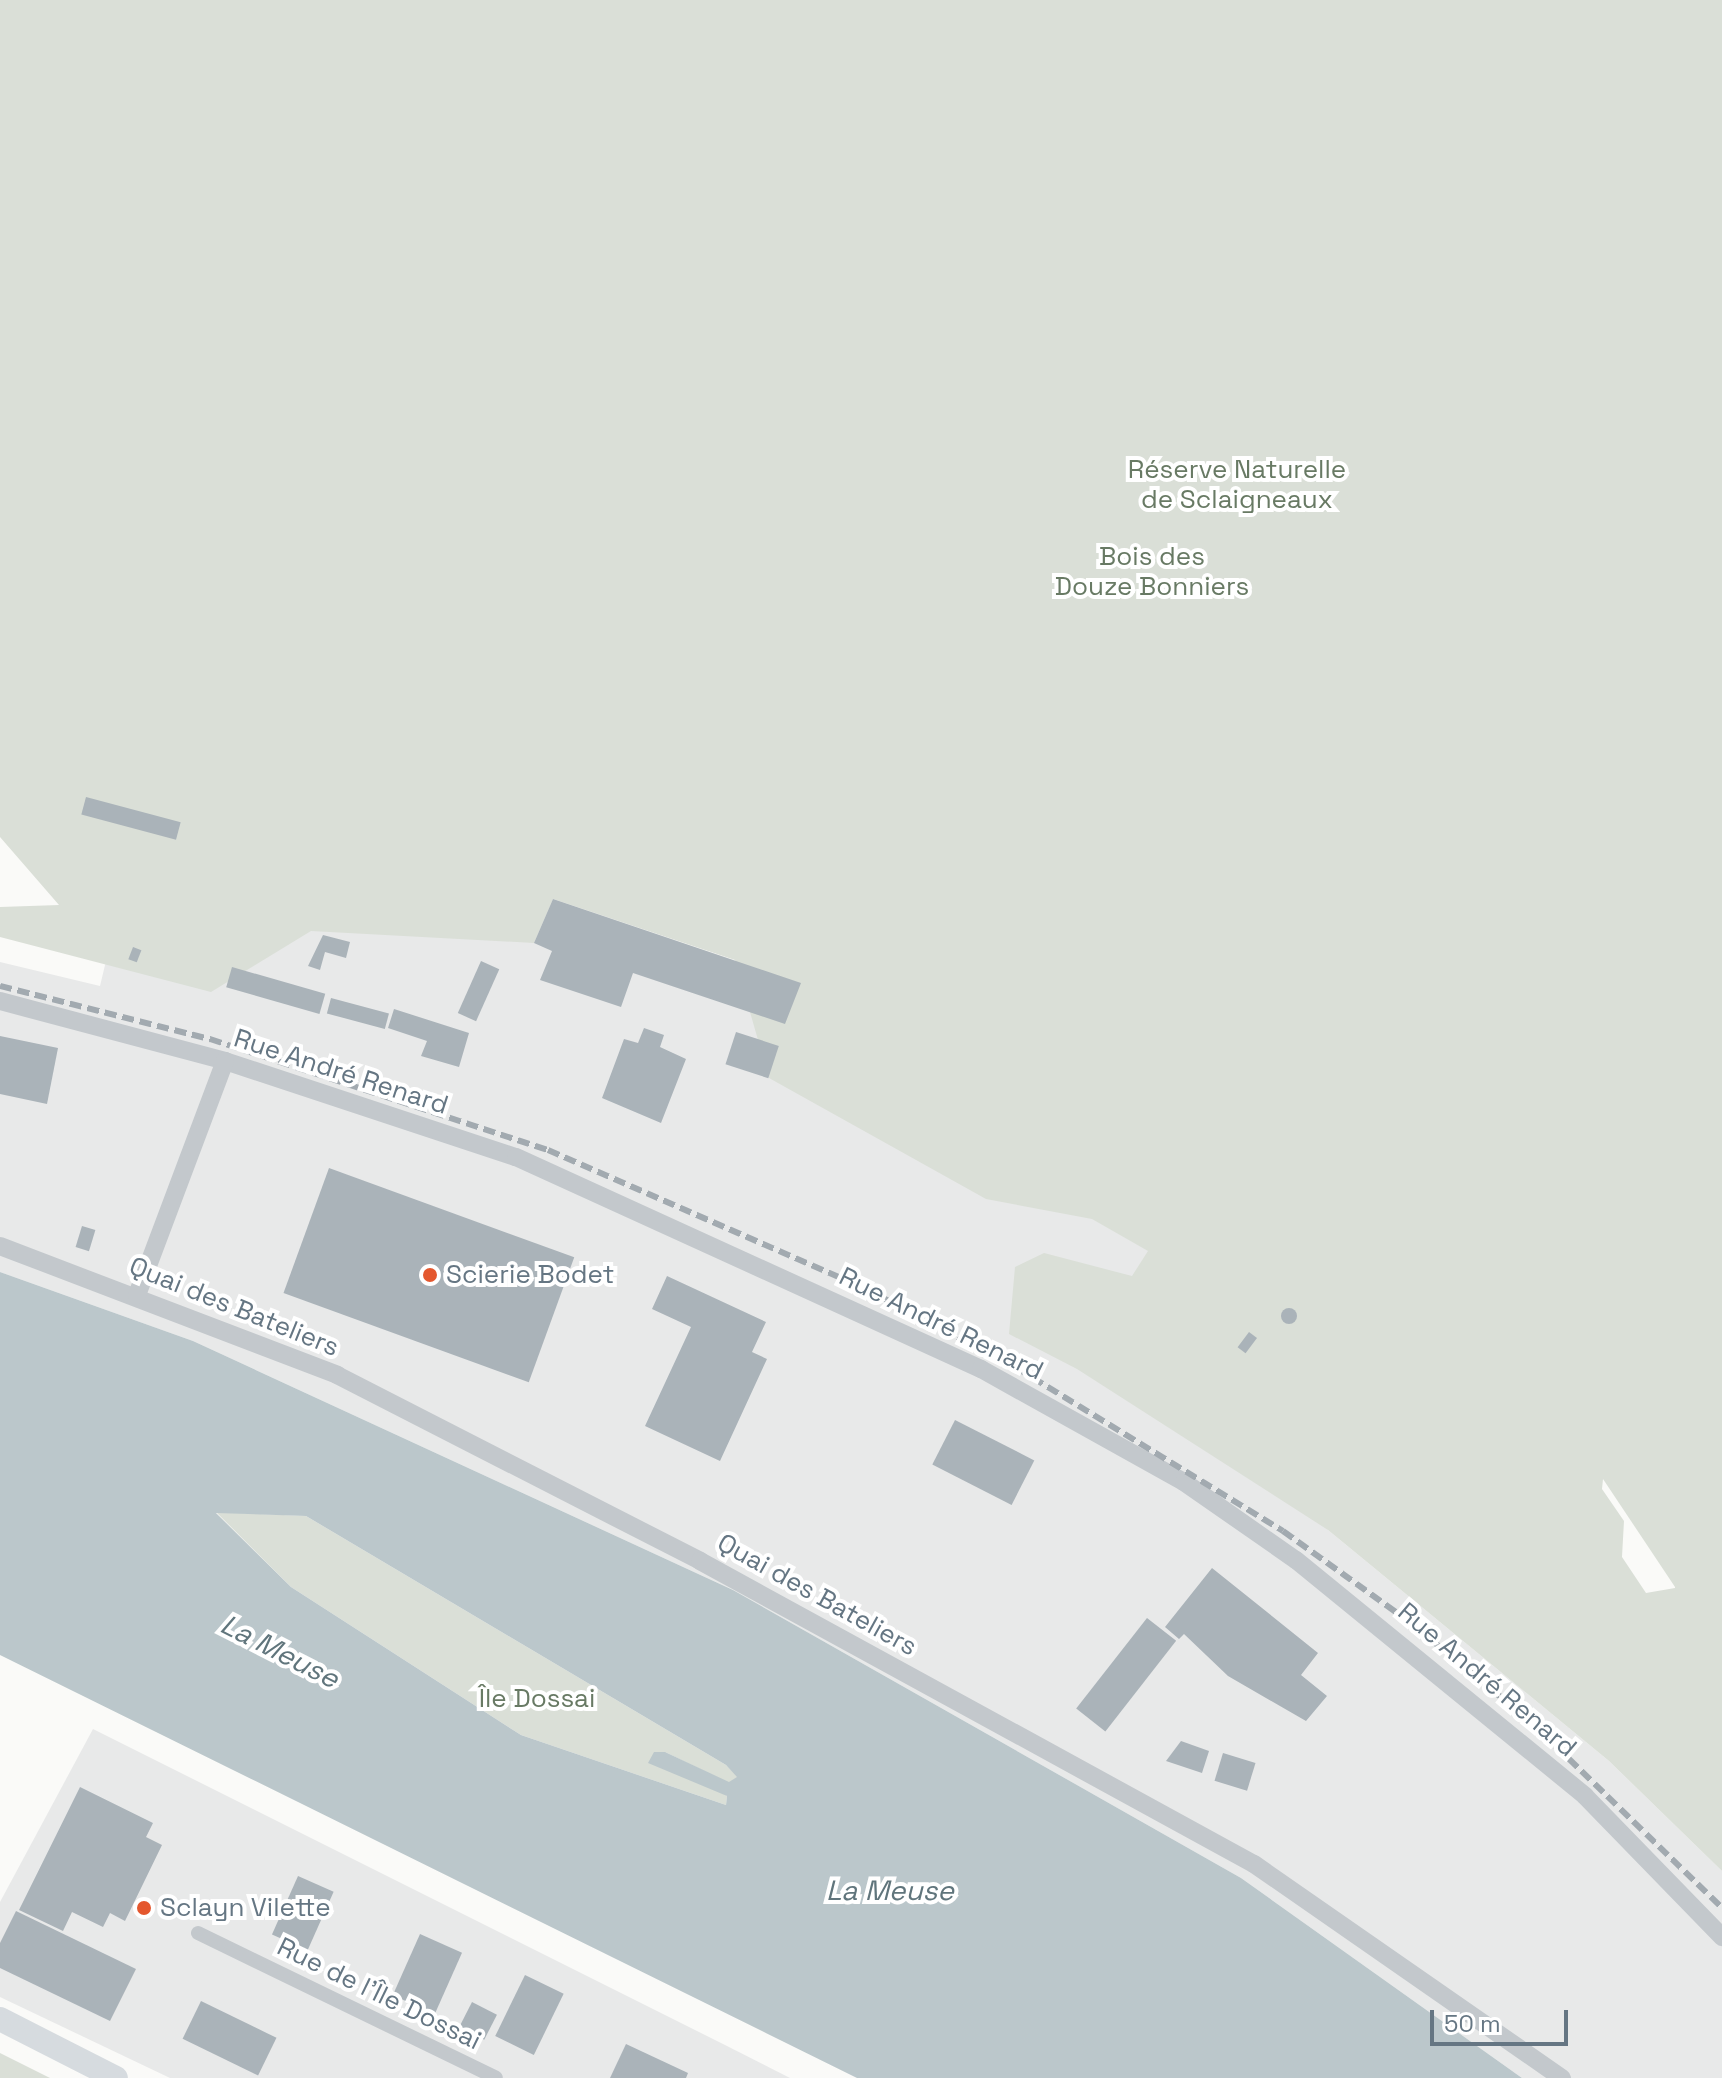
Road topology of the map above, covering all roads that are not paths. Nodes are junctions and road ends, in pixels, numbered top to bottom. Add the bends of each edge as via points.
1 (0, 1001) edge
2 (225, 1061) junction
3 (0, 1246) edge
4 (137, 1295) junction
5 (198, 1933) dead end
6 (1722, 1937) edge
7 (0, 2019) edge
8 (116, 2078) edge
9 (496, 2078) edge
10 (1562, 2078) edge

1 - 2 street, Rue André Renard
2 - 4 street
2 - 6 street, Rue André Renard via 516,1157 756,1262 981,1369 1184,1482 1472,1697 1585,1796
3 - 4 street, Quai des Bateliers
4 - 10 street, Quai des Bateliers via 337,1375 536,1475 1254,1864
5 - 9 street, Rue de l'Île Dossai
7 - 8 main road

